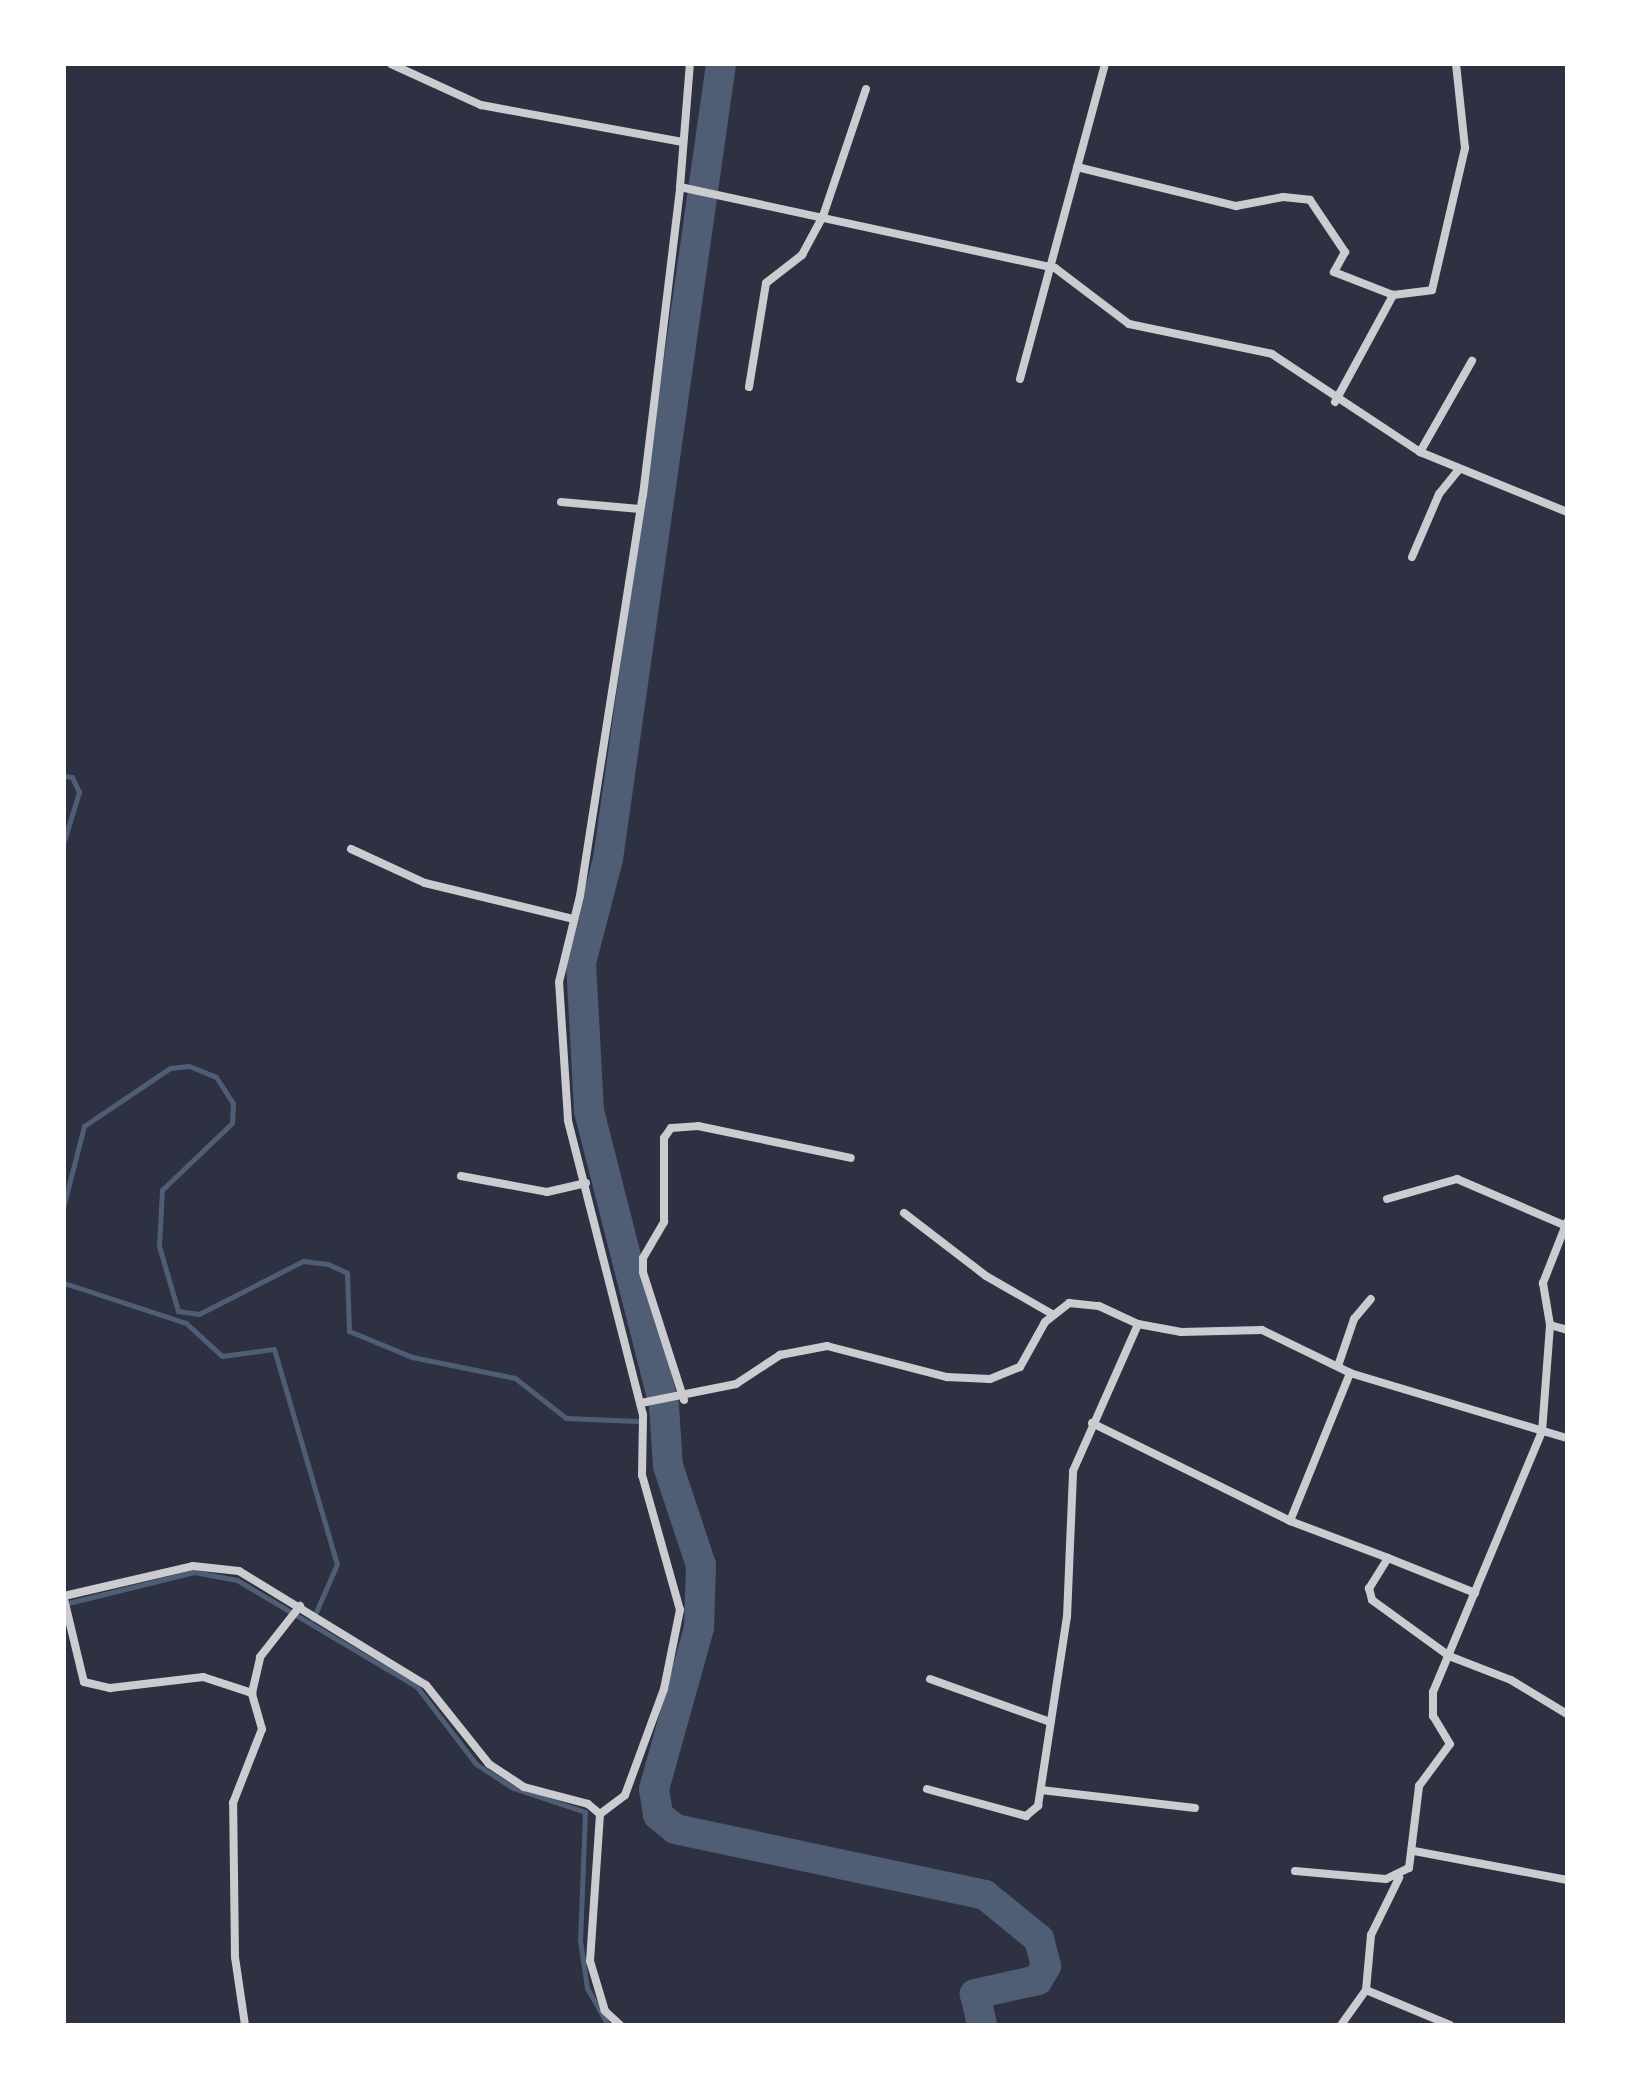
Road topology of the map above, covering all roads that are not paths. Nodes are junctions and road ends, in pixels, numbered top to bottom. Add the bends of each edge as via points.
1 (391, 64) edge
2 (690, 64) edge
3 (1105, 64) edge
4 (1456, 64) edge
5 (866, 89) dead end
6 (683, 142) junction
7 (1077, 167) junction
8 (680, 187) junction
9 (823, 216) junction
10 (1055, 268) junction
11 (1393, 295) junction
12 (1472, 361) dead end
13 (1020, 379) dead end
14 (749, 387) dead end
15 (1335, 402) junction
16 (1420, 452) junction
17 (1459, 469) junction
18 (561, 502) dead end
19 (640, 509) junction
20 (1567, 512) edge
21 (1412, 557) dead end
22 (351, 849) dead end
23 (570, 918) junction
24 (851, 1158) dead end
25 (461, 1176) dead end
26 (586, 1183) junction
27 (1387, 1199) dead end
28 (904, 1213) dead end
29 (1566, 1223) edge
30 (1371, 1299) dead end
31 (1052, 1314) junction
32 (1138, 1324) junction
33 (1550, 1325) junction
34 (1567, 1330) edge
35 (1338, 1366) junction
36 (1350, 1373) junction
37 (684, 1400) junction
38 (641, 1403) junction
39 (1092, 1423) junction
40 (1542, 1432) junction
41 (1567, 1438) edge
42 (1290, 1521) junction
43 (1388, 1558) junction
44 (1475, 1593) junction
45 (64, 1597) edge
46 (300, 1606) junction
47 (66, 1614) edge
48 (1449, 1656) junction
49 (930, 1679) dead end
50 (252, 1693) junction
51 (1567, 1714) edge
52 (1047, 1721) junction
53 (927, 1789) dead end
54 (1041, 1790) junction
55 (1195, 1808) dead end
56 (600, 1814) junction
57 (1414, 1851) junction
58 (1295, 1871) dead end
59 (1399, 1878) junction
60 (1567, 1880) edge
61 (1366, 1990) junction
62 (245, 2025) edge
63 (620, 2025) edge
64 (1341, 2025) edge
65 (1450, 2025) edge

1 - 6 street via 481,105
2 - 6 street
3 - 7 street
4 - 11 street via 1455,100 1465,148 1436,282 1432,290
5 - 9 street
6 - 8 street
7 - 10 street
7 - 11 street via 1236,206 1283,197 1310,200 1345,252 1334,272
8 - 9 street
8 - 19 street
9 - 10 street
9 - 14 street via 802,255 766,283
10 - 13 street
10 - 15 street via 1129,324 1259,349
11 - 15 street
12 - 16 street
15 - 16 street
16 - 17 street
17 - 20 street
17 - 21 street via 1439,494
18 - 19 street
19 - 23 street via 580,896
22 - 23 street via 425,883
23 - 26 street via 559,973 561,1047 568,1120
24 - 37 street via 785,1138 698,1126 671,1128 664,1138 664,1222 643,1272
25 - 26 street via 547,1192
26 - 38 street
27 - 29 street via 1457,1179
28 - 31 street via 986,1276
29 - 33 street via 1543,1283
30 - 35 street via 1354,1319
31 - 32 street via 1079,1302
31 - 37 street via 1020,1367 990,1379 947,1377 827,1346 780,1355 736,1384
32 - 35 street via 1181,1332 1262,1330
32 - 39 street
33 - 34 street
33 - 40 street
35 - 36 street
36 - 40 street
36 - 42 street
37 - 38 street
38 - 56 street via 642,1475 680,1610 664,1689 629,1785
39 - 42 street
39 - 52 street via 1068,1497 1067,1617
40 - 41 street
40 - 44 street
42 - 43 street
43 - 44 street
43 - 48 street via 1370,1598
44 - 48 street
45 - 46 street via 210,1564 239,1571
45 - 47 street
46 - 50 street via 260,1657
46 - 56 street via 426,1685 489,1764 524,1787 588,1804
47 - 50 street via 84,1682 110,1688 203,1677
48 - 51 street via 1511,1680
48 - 57 street via 1431,1707 1450,1744 1419,1786
49 - 52 street
50 - 62 street via 262,1729 233,1803 235,1957
52 - 54 street
53 - 54 street via 1026,1816 1036,1811
54 - 55 street
56 - 63 street via 590,1961 605,2011
57 - 59 street
57 - 60 street
58 - 59 street
59 - 61 street via 1371,1935
61 - 64 street
61 - 65 street

